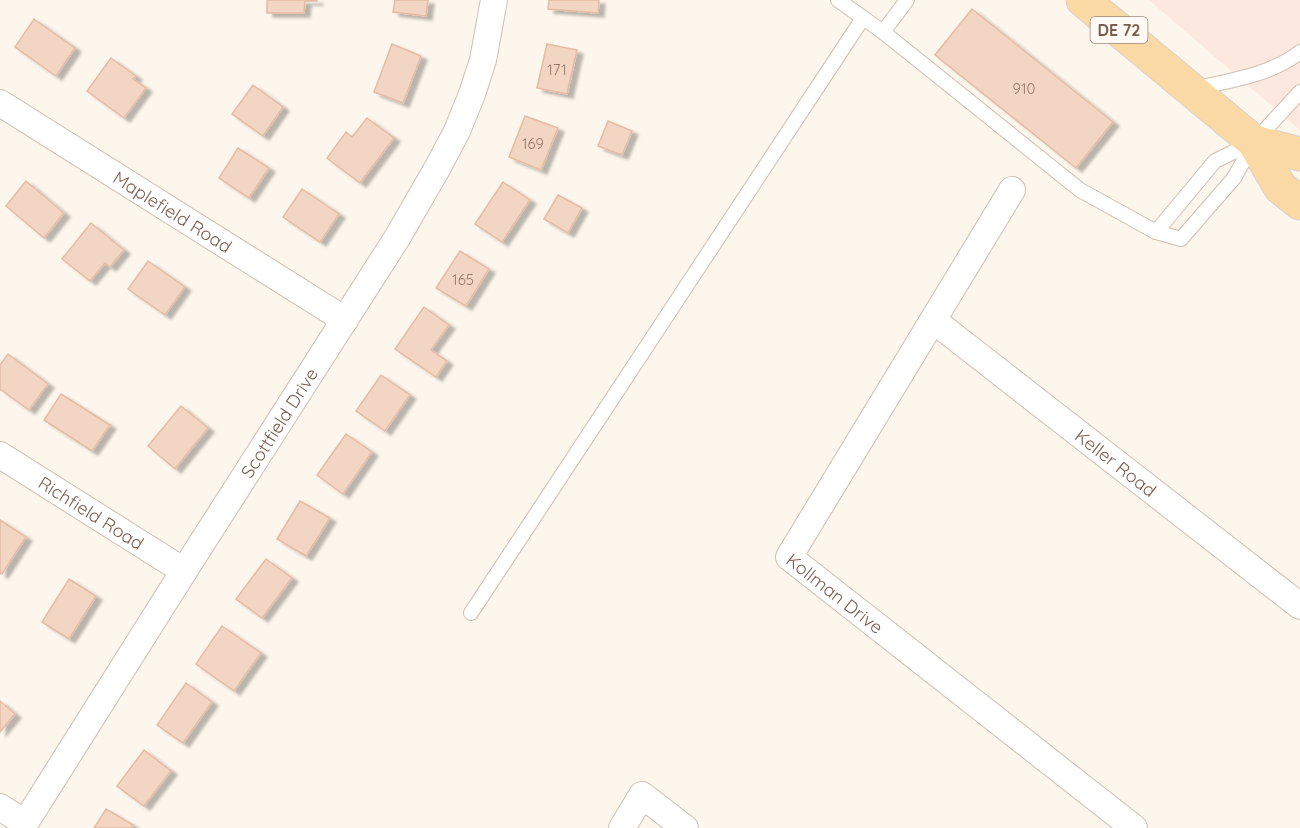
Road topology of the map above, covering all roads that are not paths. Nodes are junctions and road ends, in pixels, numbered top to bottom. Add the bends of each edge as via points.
1 (494, 0) edge
2 (838, 0) edge
3 (907, 0) edge
4 (1083, 0) edge
5 (863, 18) junction
6 (883, 32) junction
7 (1300, 52) edge
8 (1190, 89) junction
9 (1300, 92) edge
10 (0, 103) edge
11 (1254, 142) junction
12 (1300, 154) edge
13 (1012, 189) dead end
14 (1300, 203) edge
15 (1156, 232) junction
16 (345, 320) junction
17 (933, 320) junction
18 (0, 454) edge
19 (183, 571) junction
20 (1300, 606) edge
21 (471, 613) dead end
22 (0, 807) edge
23 (24, 826) edge
24 (622, 828) edge
25 (685, 828) edge
26 (1134, 828) edge

1 - 16 street, Scottfield Drive via 483,60 457,130
2 - 5 lane
3 - 6 lane
4 - 8 main road, DE 72
5 - 6 lane
5 - 21 lane
6 - 15 lane via 1080,190
7 - 8 lane via 1264,73
8 - 11 main road, DE 72
9 - 11 lane
10 - 16 street, Maplefield Road
11 - 12 main road, DE 72
11 - 14 main road, DE 72 via 1280,187
11 - 15 lane via 1215,162
11 - 15 lane via 1234,178 1181,239
13 - 17 street, Kollman Drive
16 - 19 street, Scottfield Drive
17 - 20 street, Keller Road
17 - 26 street, Kollman Drive via 789,557
18 - 19 street, Richfield Road
19 - 23 street, Scottfield Drive
22 - 23 street
24 - 25 street via 642,795

